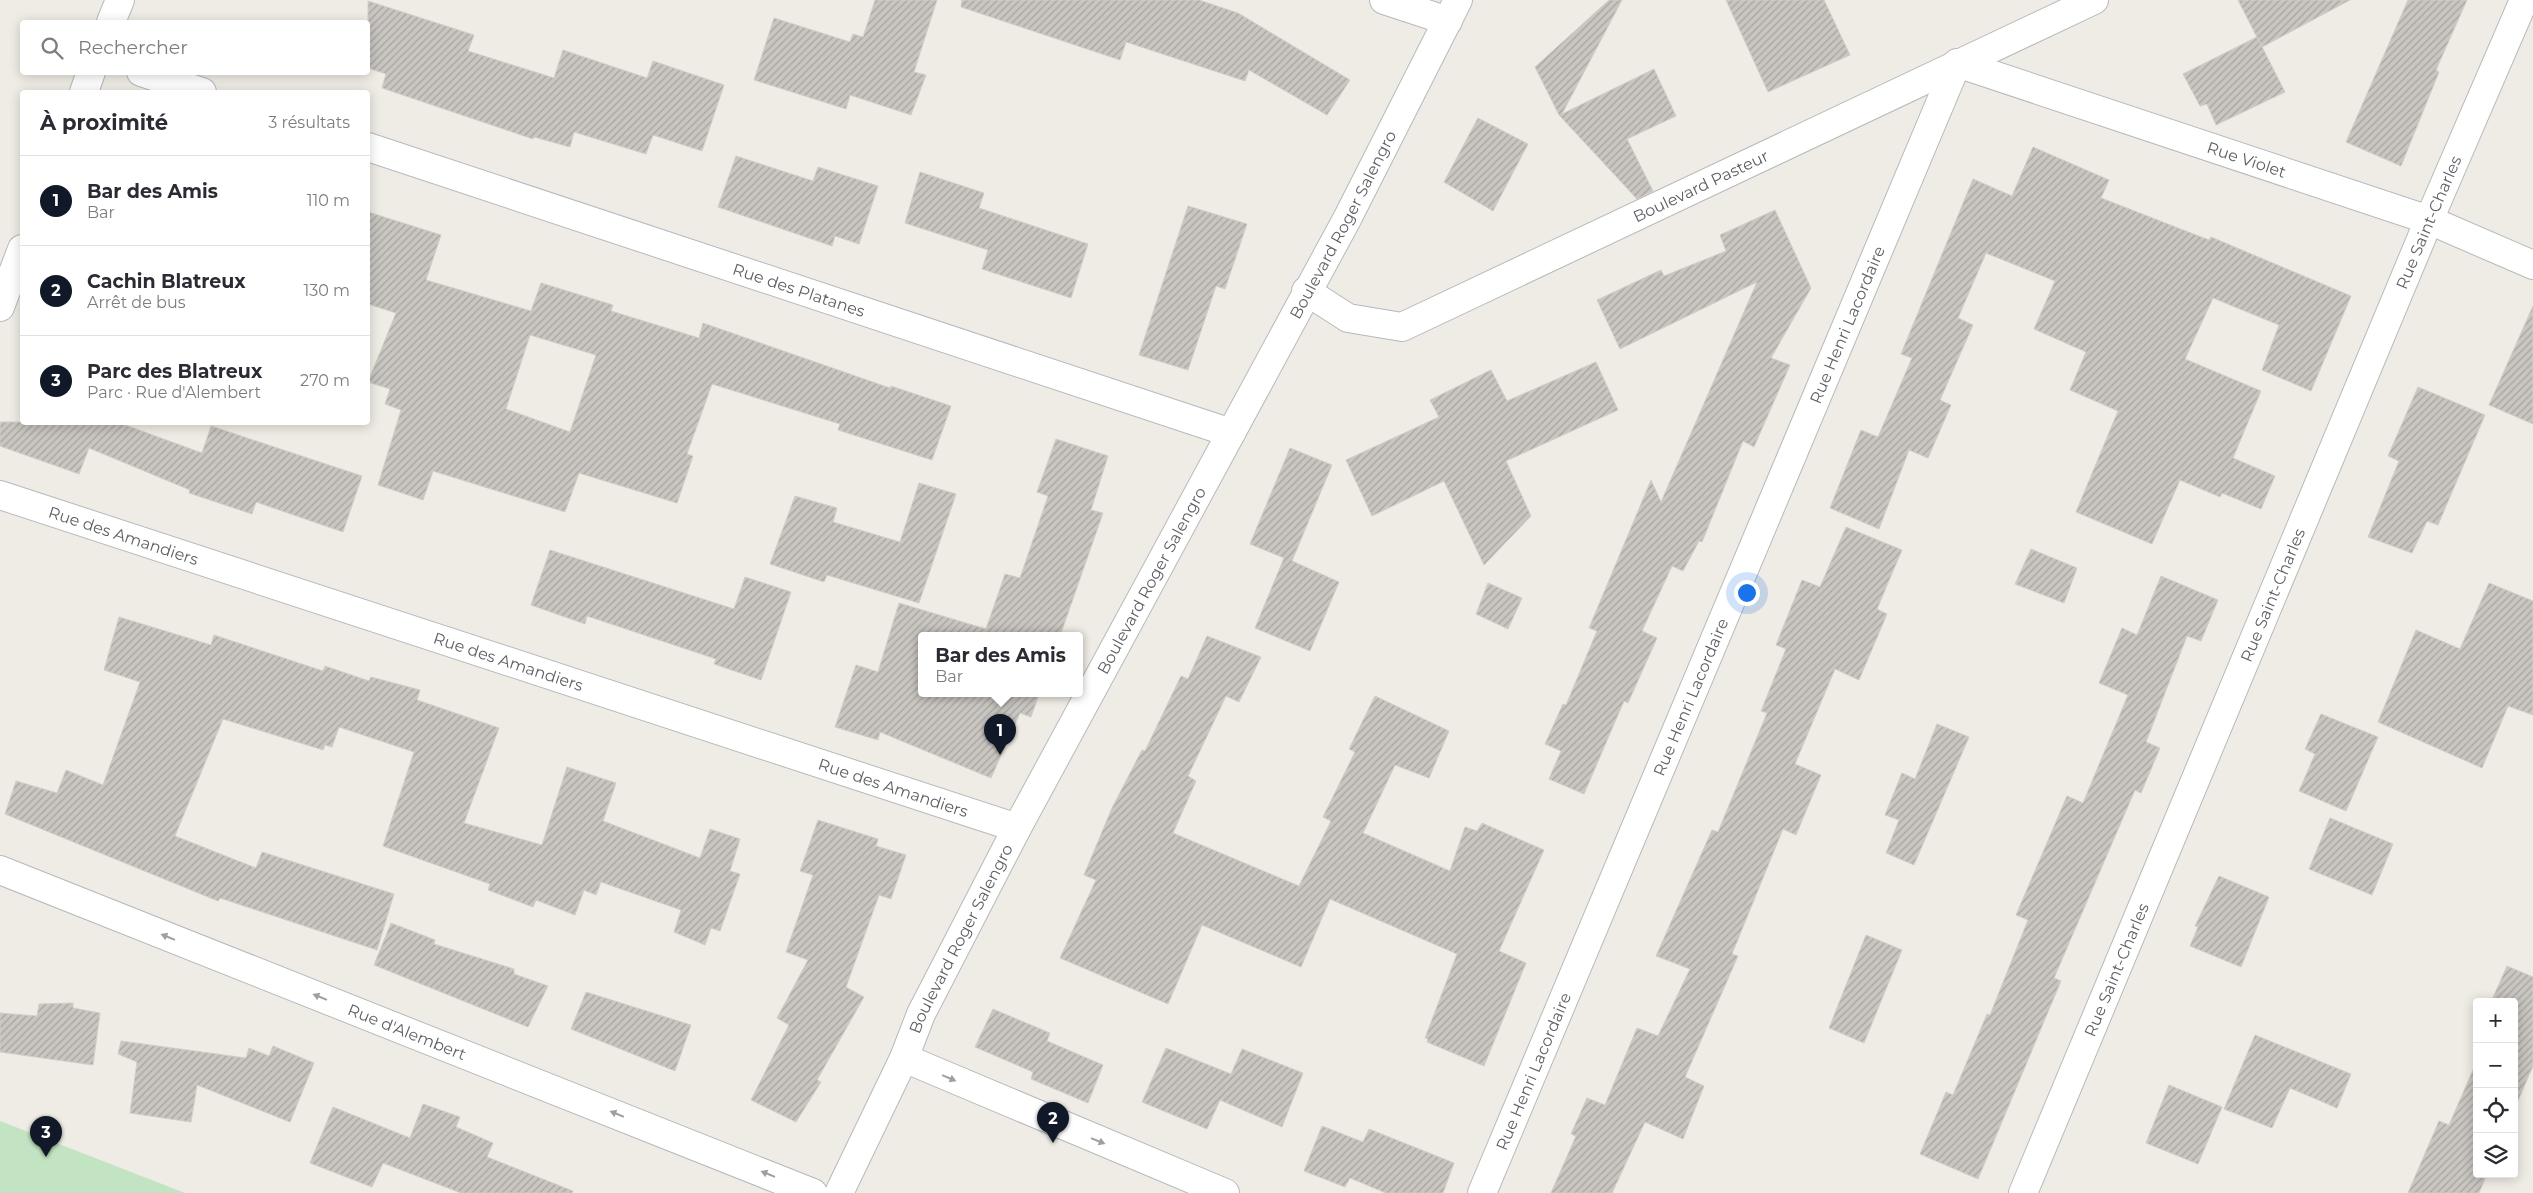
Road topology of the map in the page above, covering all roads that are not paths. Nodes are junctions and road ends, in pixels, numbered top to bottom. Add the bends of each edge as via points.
1 (120, 0) edge
2 (1384, 0) edge
3 (2094, 0) edge
4 (2524, 0) edge
5 (1453, 10) edge
6 (112, 20) edge
7 (1957, 63) junction
8 (90, 75) edge
9 (151, 75) edge
10 (85, 90) edge
11 (196, 90) edge
12 (370, 148) edge
13 (2429, 220) junction
14 (20, 254) edge
15 (2533, 265) edge
16 (1306, 291) junction
17 (0, 307) edge
18 (1231, 433) junction
19 (0, 495) edge
20 (1017, 828) junction
21 (0, 870) edge
22 (904, 1058) junction
23 (813, 1193) edge
24 (839, 1193) edge
25 (1225, 1193) edge
26 (1482, 1193) edge
27 (2023, 1193) edge

1 - 6 street
2 - 5 street
3 - 7 street, Boulevard Pasteur
4 - 13 street, Rue Saint-Charles
5 - 16 street, Boulevard Roger Salengro
7 - 13 street, Rue Violet
7 - 16 street, Boulevard Pasteur via 1402,327 1348,318
7 - 26 street, Rue Henri Lacordaire
8 - 10 street
9 - 11 street
12 - 18 street, Rue des Platanes
13 - 15 street, Rue Violet
13 - 27 street, Rue Saint-Charles
14 - 17 street
16 - 18 street, Boulevard Roger Salengro
18 - 20 street, Boulevard Roger Salengro
19 - 20 street, Rue des Amandiers
20 - 22 street, Boulevard Roger Salengro via 921,1014
23 -> 21 street, Rue d'Alembert
22 - 24 street, Boulevard Roger Salengro
22 -> 25 street

